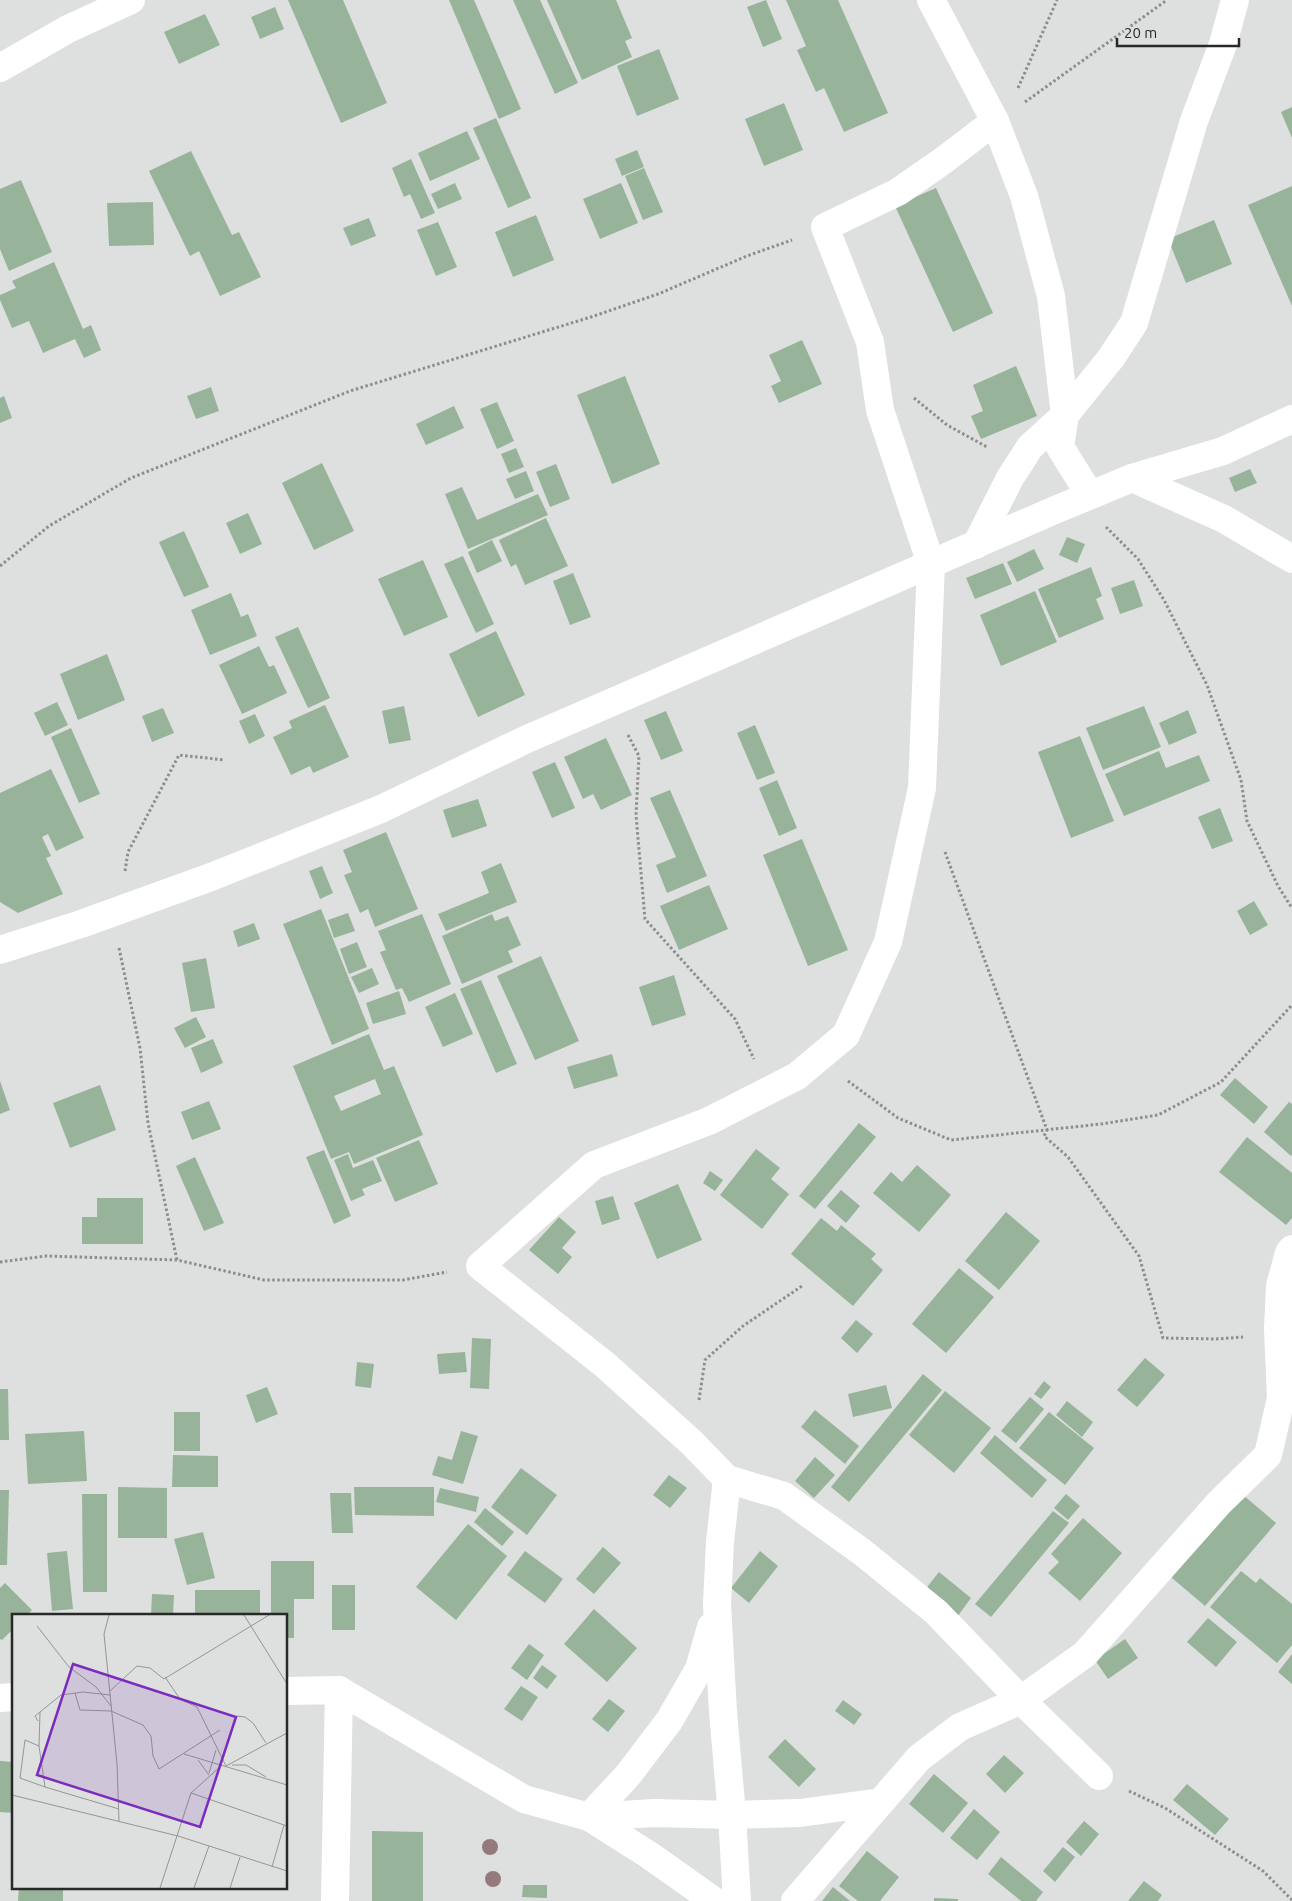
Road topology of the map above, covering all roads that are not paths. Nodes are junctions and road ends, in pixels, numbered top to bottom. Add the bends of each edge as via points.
1 (131, 0) edge
2 (931, 0) edge
3 (1236, 0) edge
4 (0, 68) edge
5 (995, 122) junction
6 (1066, 414) junction
7 (1292, 419) edge
8 (1132, 478) junction
9 (1090, 495) junction
10 (976, 545) junction
11 (1292, 559) edge
12 (931, 564) junction
13 (0, 950) edge
14 (1292, 1249) edge
15 (727, 1479) junction
16 (717, 1604) junction
17 (339, 1690) junction
18 (288, 1691) edge
19 (1021, 1700) junction
20 (1099, 1776) road end
21 (881, 1802) junction
22 (732, 1815) junction
23 (589, 1817) junction
24 (335, 1901) edge
25 (714, 1901) edge
26 (737, 1901) edge
27 (795, 1901) edge

1 - 4 street via 68,29
2 - 5 street
3 - 6 street via 1194,121 1134,323
5 - 6 street via 1024,196 1051,296
5 - 12 street via 898,192 825,227 870,342 880,410
6 - 9 street via 1060,447
6 - 10 street via 1023,457
7 - 8 street via 1223,451
8 - 9 street
8 - 11 street via 1224,519
9 - 10 street
10 - 12 street
12 - 13 street via 527,739 381,809 211,877
12 - 15 street via 922,788 888,942 846,1035 797,1076 709,1121 594,1165 480,1266 604,1364
14 - 19 street via 1280,1286 1281,1398 1268,1455 1219,1502 1085,1654
15 - 16 street
15 - 19 street via 784,1496 862,1552 936,1612
16 - 22 street
16 - 23 street via 699,1669 669,1721 628,1775
17 - 18 street
17 - 23 street via 524,1799
17 - 24 street
19 - 20 street
19 - 21 street via 960,1727 919,1758
21 - 22 street via 800,1813
21 - 27 street
22 - 23 street via 654,1813
22 - 26 street
23 - 25 street

